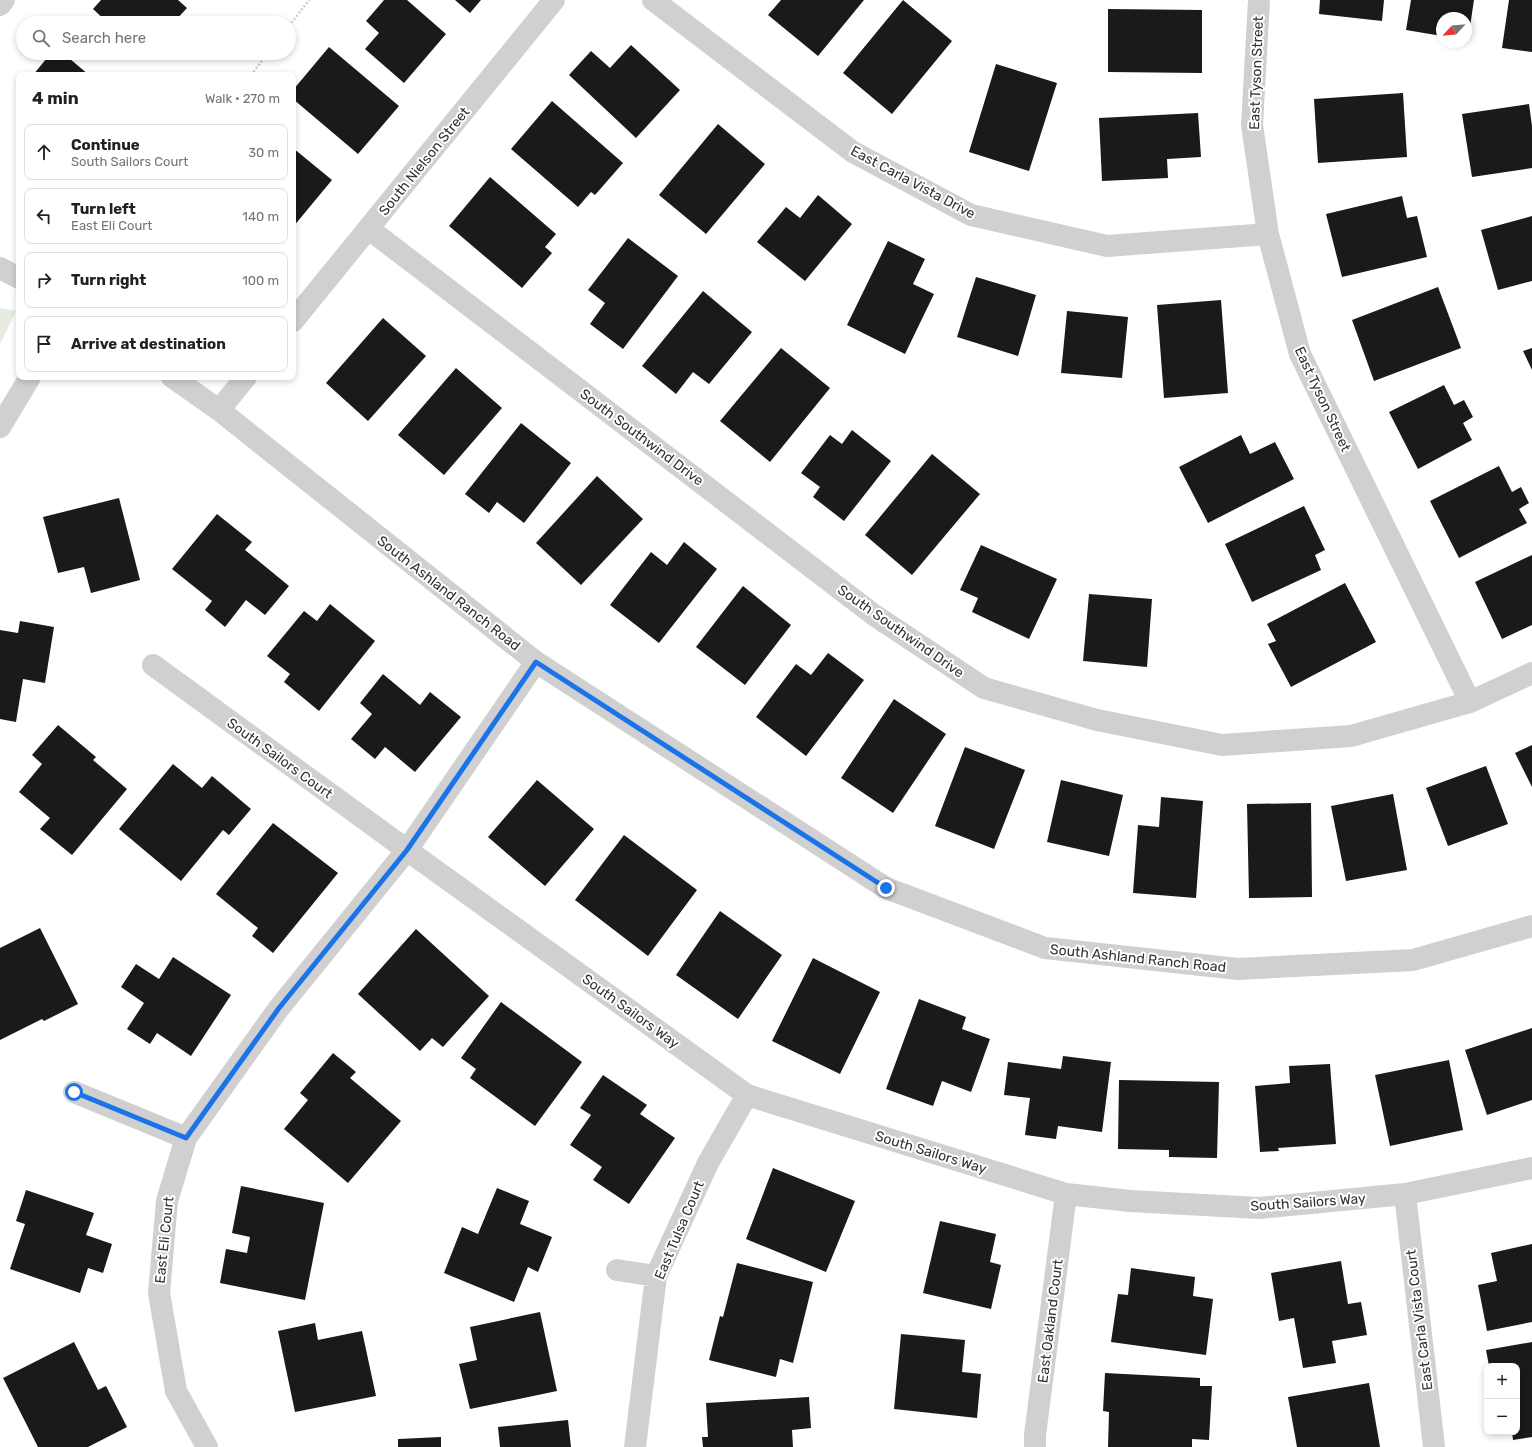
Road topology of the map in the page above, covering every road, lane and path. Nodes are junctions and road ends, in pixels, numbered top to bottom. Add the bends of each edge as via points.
1 (4, 0) edge
2 (309, 0) edge
3 (554, 0) edge
4 (653, 0) edge
5 (1259, 0) edge
6 (0, 5) edge
7 (296, 17) edge
8 (263, 60) edge
9 (253, 72) edge
10 (369, 229) junction
11 (1268, 234) junction
12 (0, 268) edge
13 (16, 276) edge
14 (296, 317) edge
15 (28, 380) edge
16 (176, 380) edge
17 (244, 380) edge
18 (219, 410) junction
19 (0, 427) edge
20 (536, 662) junction
21 (153, 665) dead end
22 (1532, 673) edge
23 (1470, 702) junction
24 (407, 850) junction
25 (1532, 926) edge
26 (74, 1092) dead end
27 (747, 1095) junction
28 (186, 1138) junction
29 (1532, 1168) edge
30 (1066, 1194) junction
31 (1404, 1194) junction
32 (617, 1270) dead end
33 (656, 1276) junction
34 (207, 1447) edge
35 (635, 1447) edge
36 (1035, 1447) edge
37 (1434, 1447) edge

1 - 6 street
2 - 7 path
3 - 10 street, South Nielson Street
4 - 11 street, East Carla Vista Drive via 853,152 971,215 1107,246
5 - 11 street, East Tyson Street via 1252,125
8 - 9 path
10 - 14 street, South Nielson Street
10 - 23 street, South Southwind Drive via 874,615 984,688 1097,720 1222,745 1351,736
11 - 23 street, East Tyson Street via 1300,354
12 - 13 street
15 - 19 street
16 - 18 street, South Ashland Ranch Road
17 - 18 street
18 - 20 street, South Ashland Ranch Road
20 - 24 street, East Eli Court
20 - 25 street, South Ashland Ranch Road via 886,888 1045,948 1238,969 1412,960
21 - 24 street, South Sailors Court
22 - 23 street, South Southwind Drive
24 - 27 street, South Sailors Way
24 - 28 street, East Eli Court via 279,1008
26 - 28 street
27 - 30 street, South Sailors Way
27 - 33 street, East Tulsa Court via 708,1163
28 - 34 street, East Eli Court via 167,1201 159,1293 176,1391
29 - 31 street, South Sailors Way
30 - 31 street, South Sailors Way via 1130,1201 1259,1208
30 - 36 street, East Oakland Court
31 - 37 street, East Carla Vista Court
32 - 33 street
33 - 35 street, East Tulsa Court

